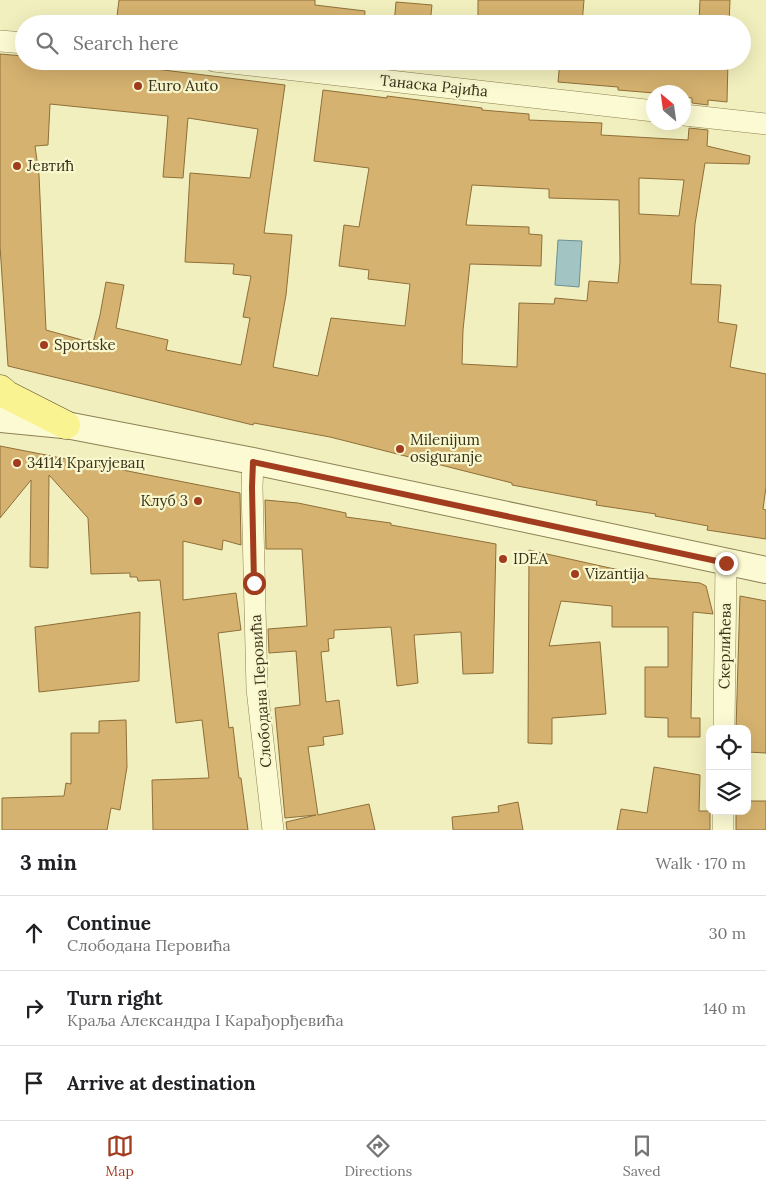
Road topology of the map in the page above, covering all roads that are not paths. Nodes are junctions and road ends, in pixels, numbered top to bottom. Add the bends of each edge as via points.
1 (0, 41) edge
2 (15, 42) edge
3 (293, 70) edge
4 (646, 110) edge
5 (691, 116) edge
6 (766, 124) edge
7 (0, 389) edge
8 (0, 406) edge
9 (0, 419) edge
10 (66, 425) junction
11 (253, 462) junction
12 (726, 563) junction
13 (766, 570) edge
14 (724, 725) edge
15 (723, 815) edge
16 (273, 830) edge
17 (722, 830) edge

1 - 2 street
3 - 4 street, Танаска Рајића
5 - 6 street
7 - 10 main road via 7,396
8 - 10 street
9 - 10 street
10 - 11 street
11 - 12 street
11 - 16 street, Слободана Перовића via 257,689
12 - 13 street
12 - 14 street, Скерлићева
15 - 17 street

